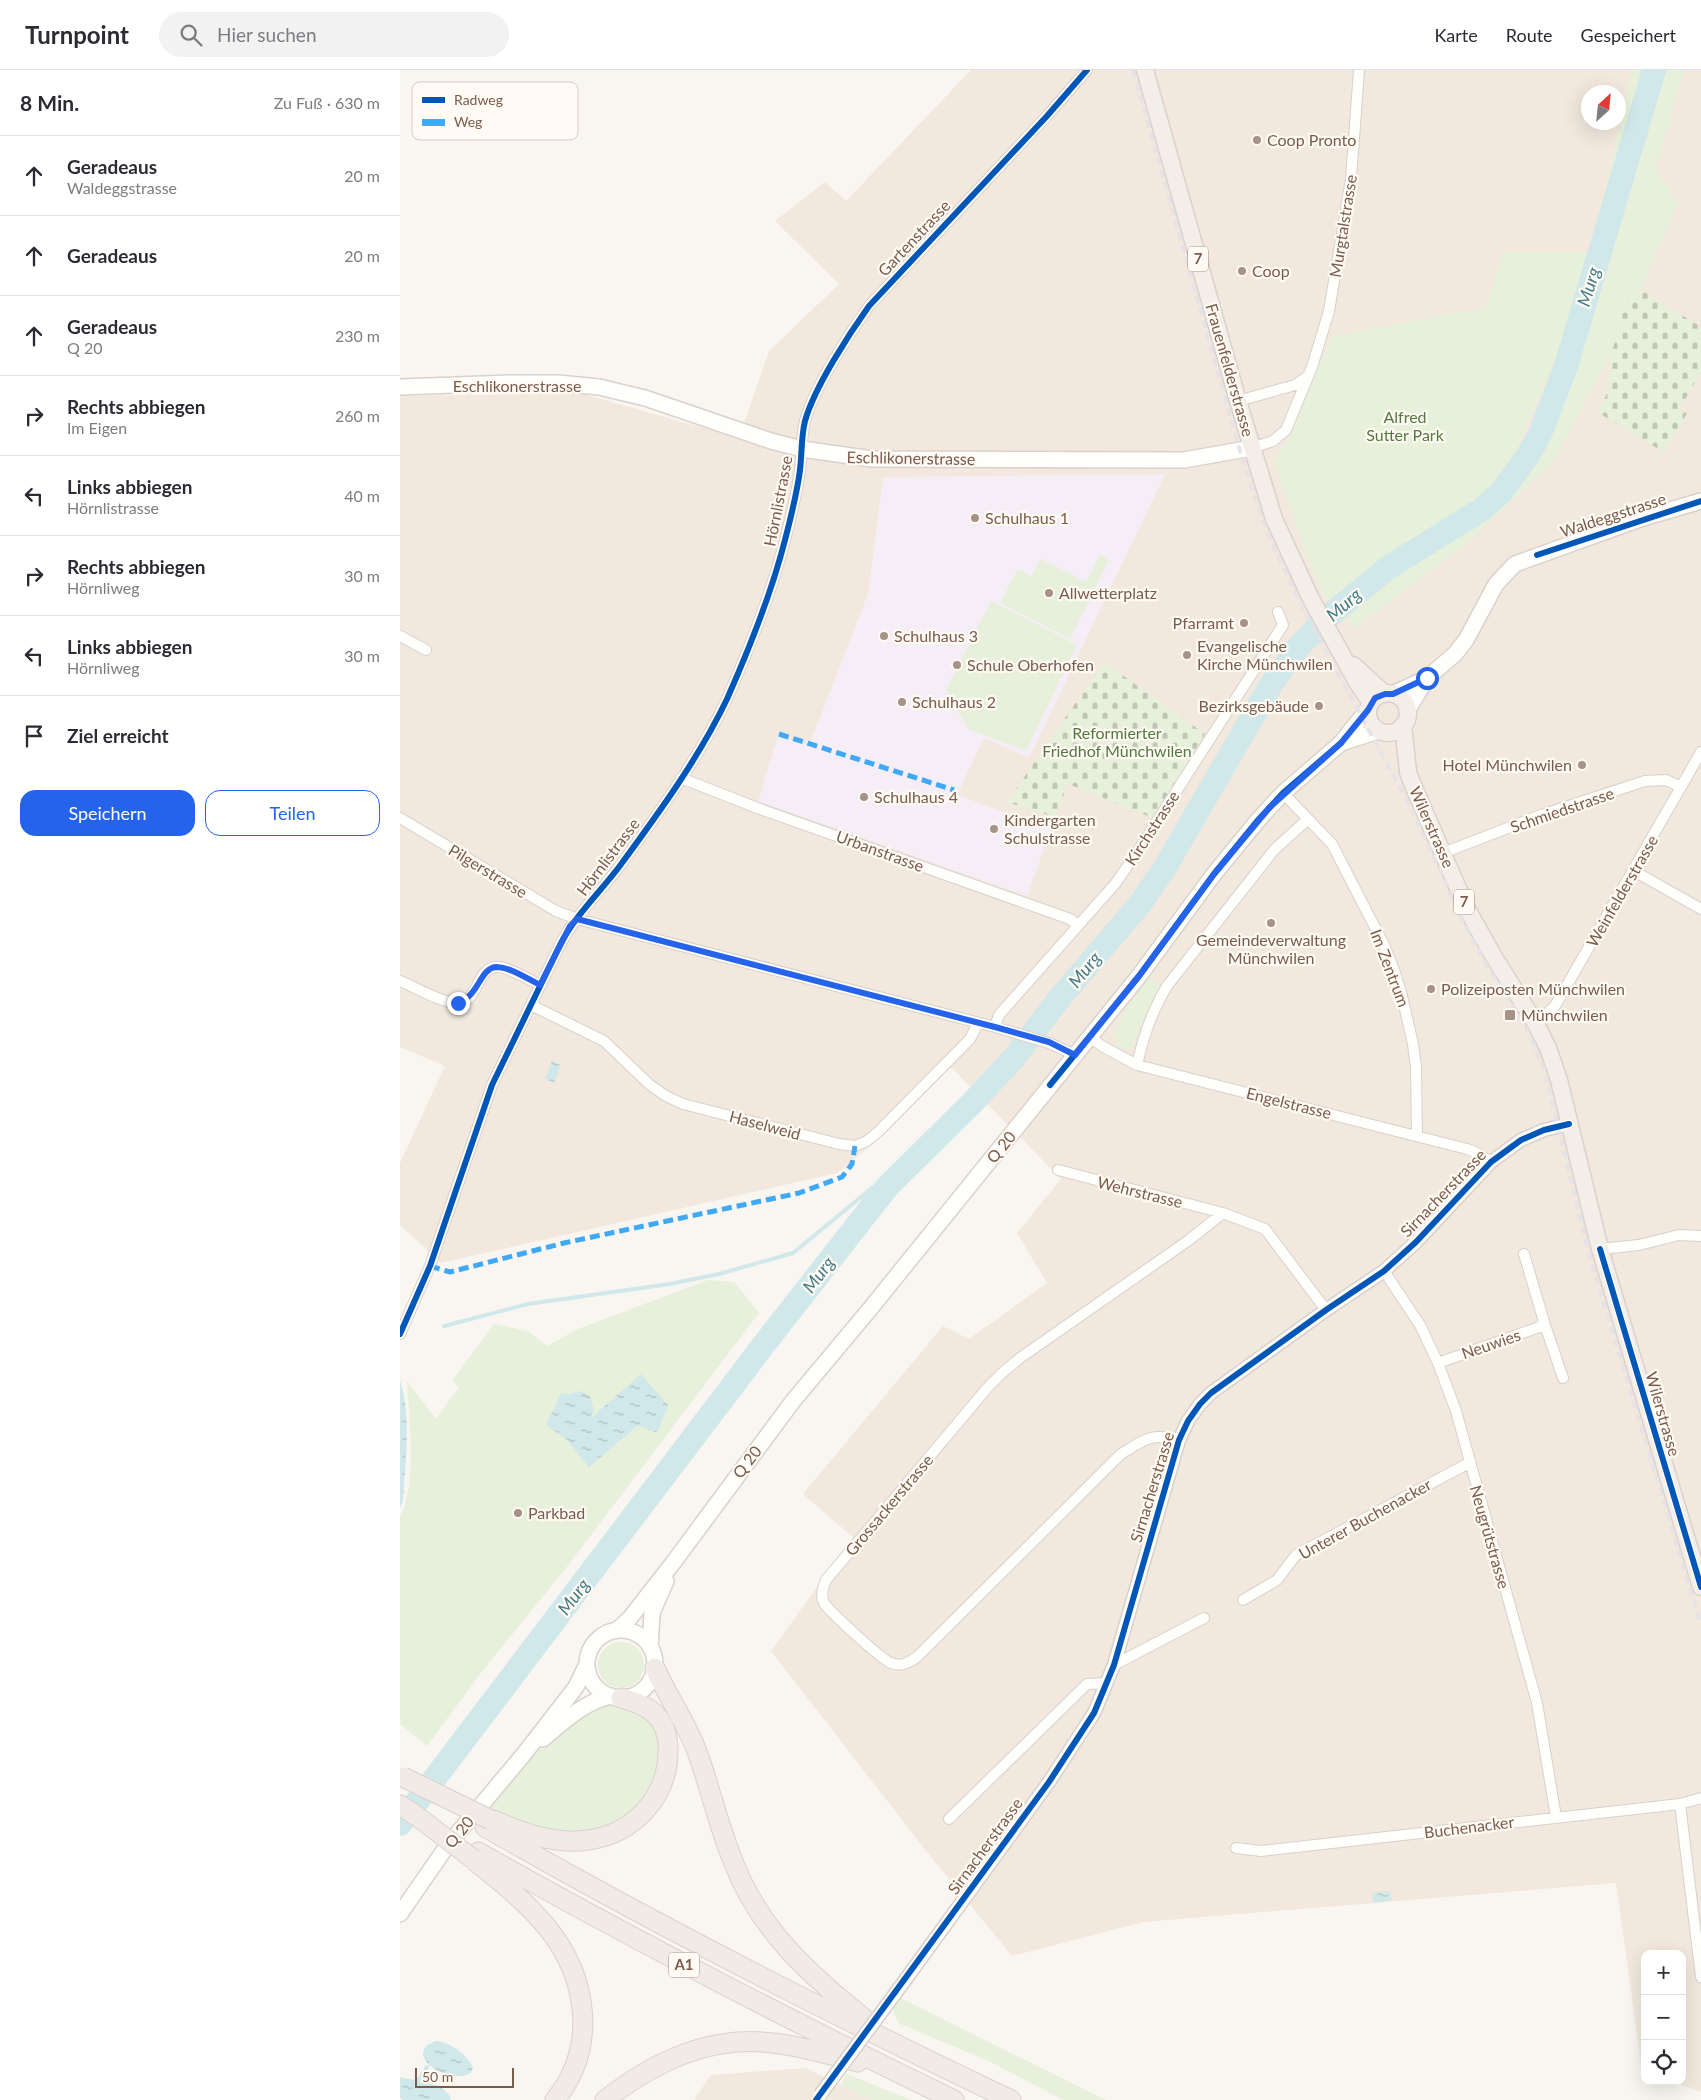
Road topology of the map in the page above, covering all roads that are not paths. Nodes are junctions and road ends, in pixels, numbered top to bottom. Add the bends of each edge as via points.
1 (1088, 70) edge
2 (1145, 70) edge
3 (1359, 70) edge
4 (1307, 377) junction
5 (400, 387) edge
6 (1238, 401) junction
7 (1252, 448) junction
8 (802, 449) junction
9 (1700, 501) edge
10 (1278, 612) dead end
11 (400, 636) edge
12 (426, 650) dead end
13 (1346, 658) junction
14 (1427, 678) junction
15 (1389, 694) junction
16 (1370, 706) junction
17 (1405, 718) junction
18 (1381, 732) junction
19 (1341, 743) junction
20 (1701, 752) edge
21 (1408, 772) junction
22 (681, 778) junction
23 (1681, 787) junction
24 (1283, 794) junction
25 (400, 818) edge
26 (1308, 819) junction
27 (1443, 854) junction
28 (1634, 871) junction
29 (1701, 909) edge
30 (577, 919) junction
31 (1079, 925) junction
32 (400, 981) edge
33 (540, 985) junction
34 (531, 1004) junction
35 (978, 1023) junction
36 (1536, 1024) junction
37 (995, 1027) junction
38 (1090, 1036) junction
39 (1075, 1055) junction
40 (1137, 1066) junction
41 (1570, 1124) junction
42 (1417, 1136) junction
43 (1491, 1162) junction
44 (1058, 1170) dead end
45 (1223, 1213) junction
46 (1701, 1236) edge
47 (1600, 1249) junction
48 (1524, 1254) dead end
49 (1384, 1271) junction
50 (1326, 1310) junction
51 (1545, 1325) junction
52 (400, 1334) edge
53 (1438, 1363) junction
54 (1563, 1378) dead end
55 (1179, 1440) junction
56 (1469, 1462) junction
57 (1696, 1556) edge
58 (673, 1563) junction
59 (1701, 1587) edge
60 (1243, 1600) dead end
61 (1204, 1618) dead end
62 (617, 1630) junction
63 (650, 1647) junction
64 (588, 1664) junction
65 (1114, 1665) junction
66 (655, 1668) junction
67 (1107, 1683) junction
68 (616, 1697) junction
69 (524, 1754) junction
70 (401, 1777) edge
71 (1701, 1798) edge
72 (1680, 1804) junction
73 (400, 1805) edge
74 (1556, 1817) junction
75 (949, 1819) dead end
76 (489, 1824) junction
77 (1236, 1848) dead end
78 (476, 1856) junction
79 (400, 1914) edge
80 (1701, 1977) edge
81 (900, 2046) junction
82 (894, 2071) junction
83 (818, 2097) edge
84 (555, 2100) edge
85 (605, 2100) edge
86 (954, 2100) edge
87 (1012, 2100) edge

1 - 8 street, Gartenstrasse via 869,306 852,329 810,406
2 - 6 main road, Frauenfelderstrasse / 7
3 - 4 street, Murgtalstrasse via 1351,179 1330,311
4 - 6 street via 1295,385
4 - 7 street, Murgtalstrasse via 1286,430 1273,441
5 - 8 main road, Eschlikonerstrasse via 511,382 599,387 645,398
6 - 7 main road, Frauenfelderstrasse / 7
7 - 8 main road, Eschlikonerstrasse via 1184,460 1147,461 872,459
7 - 13 main road, Frauenfelderstrasse / 7 via 1274,519 1311,599
8 - 22 street, Hörnlistrasse via 786,538 763,612 719,714
9 - 14 main road, Waldeggstrasse via 1642,518 1515,564 1491,592 1466,640
10 - 31 street, Kirchstrasse via 1283,625 1136,854
11 - 12 street
13 - 15 main road, Frauenfelderstrasse / 7
13 - 16 main road, Frauenfelderstrasse / 7
14 - 15 main road, Waldeggstrasse
14 - 17 main road, Waldeggstrasse
15 - 16 main road via 1379,695
15 - 17 main road via 1403,701
16 - 18 main road via 1370,722
16 - 19 main road, Q 20
17 - 18 main road via 1395,732
17 - 21 main road, Wilerstrasse / 7
18 - 19 main road, Q 20
18 - 21 main road, Wilerstrasse / 7
19 - 24 main road, Q 20
20 - 23 street, Weinfelderstrasse
21 - 27 main road, Wilerstrasse / 7
22 - 30 street, Hörnlistrasse via 619,867
22 - 31 street, Urbanstrasse via 1070,919
23 - 27 street, Schmiedstrasse via 1666,780 1645,781 1541,815
23 - 28 street, Weinfelderstrasse
24 - 26 street, Im Zentrum
24 - 38 main road, Q 20 via 1214,874
25 - 30 street, Pilgerstrasse via 556,911
26 - 40 street via 1274,850 1167,986 1142,1041
26 - 42 street, Im Zentrum via 1332,844 1393,967 1414,1052
27 - 36 main road, Wilerstrasse / 7 via 1467,909
28 - 29 street
28 - 36 street, Weinfelderstrasse via 1555,1006
30 - 33 street, Hörnlistrasse via 570,926
30 - 35 street, Pilgerstrasse
31 - 37 street, Kirchstrasse via 999,1015
32 - 33 street via 458,1003 467,1000 488,971 495,967
33 - 34 street, Hörnlistrasse
34 - 35 street, Haselweid via 604,1041 650,1085 683,1104 855,1146 879,1131 942,1068 970,1039
34 - 52 street, Hörnlistrasse via 492,1085 430,1266
35 - 37 street, Pilgerstrasse
36 - 41 main road, Wilerstrasse / 7 via 1559,1080
37 - 39 street, Pilgerstrasse via 1049,1042
38 - 39 main road, Q 20
38 - 40 street, Engelstrasse
39 - 58 main road, Q 20 via 794,1401
40 - 42 street, Engelstrasse
41 - 43 street, Sirnacherstrasse via 1520,1140
41 - 47 main road, Wilerstrasse / 7
42 - 43 street, Engelstrasse via 1475,1152
43 - 49 street, Sirnacherstrasse via 1416,1242
44 - 45 street, Wehrstrasse
45 - 50 street via 1265,1229
45 - 55 street, Grossackerstrasse via 1002,1373 826,1580 824,1602 887,1661 907,1664 1121,1454 1148,1438 1165,1436
46 - 47 street via 1679,1235 1639,1245
47 - 57 main road, Wilerstrasse / 7
48 - 51 street
49 - 50 street, Sirnacherstrasse
49 - 53 street, Neugrütstrasse via 1420,1325
50 - 55 street, Sirnacherstrasse via 1211,1392 1188,1421
51 - 53 street, Neuwies
51 - 54 street
53 - 56 street, Neugrütstrasse via 1456,1411
55 - 65 street, Sirnacherstrasse
56 - 60 street, Unterer Buchenacker via 1296,1555 1277,1580
56 - 74 street, Neugrütstrasse via 1537,1703
57 - 59 main road, Wilerstrasse / 7
58 - 62 main road, Q 20
58 - 63 main road, Q 20 via 652,1613
61 - 65 street
62 - 63 main road via 635,1633
62 - 64 main road, Q 20 via 597,1640
63 - 66 main road, Q 20
64 - 68 main road via 598,1688
64 - 69 main road, Q 20 via 576,1687
65 - 67 street, Sirnacherstrasse
66 - 68 main road, Q 20 via 643,1690 631,1696
66 - 81 highway, A1 via 691,1737 732,1860 759,1913 782,1944 811,1974
67 - 75 street via 1086,1684
67 - 83 street, Sirnacherstrasse, bridge via 1094,1714 1078,1739
68 - 69 main road, Q 20 via 596,1700 583,1707
68 - 76 highway, A1 via 639,1703 654,1713 663,1726 668,1743 668,1764 661,1787 639,1817 609,1835 581,1841 556,1840
69 - 79 main road, Q 20 via 447,1846
70 - 76 highway, A1, bridge
71 - 72 street, Buchenacker
72 - 74 street, Buchenacker
72 - 80 street
73 - 78 highway, A1, bridge
74 - 77 street, Buchenacker via 1261,1851
76 - 81 highway, A1 via 670,1930
78 - 82 highway, A1
78 - 84 highway, A1 via 547,1928 567,1958 579,1988 584,2022 581,2047 570,2079
81 - 87 highway, A1
82 - 85 highway, A1 via 790,2045 728,2042 703,2047 663,2062
82 - 86 highway, A1

